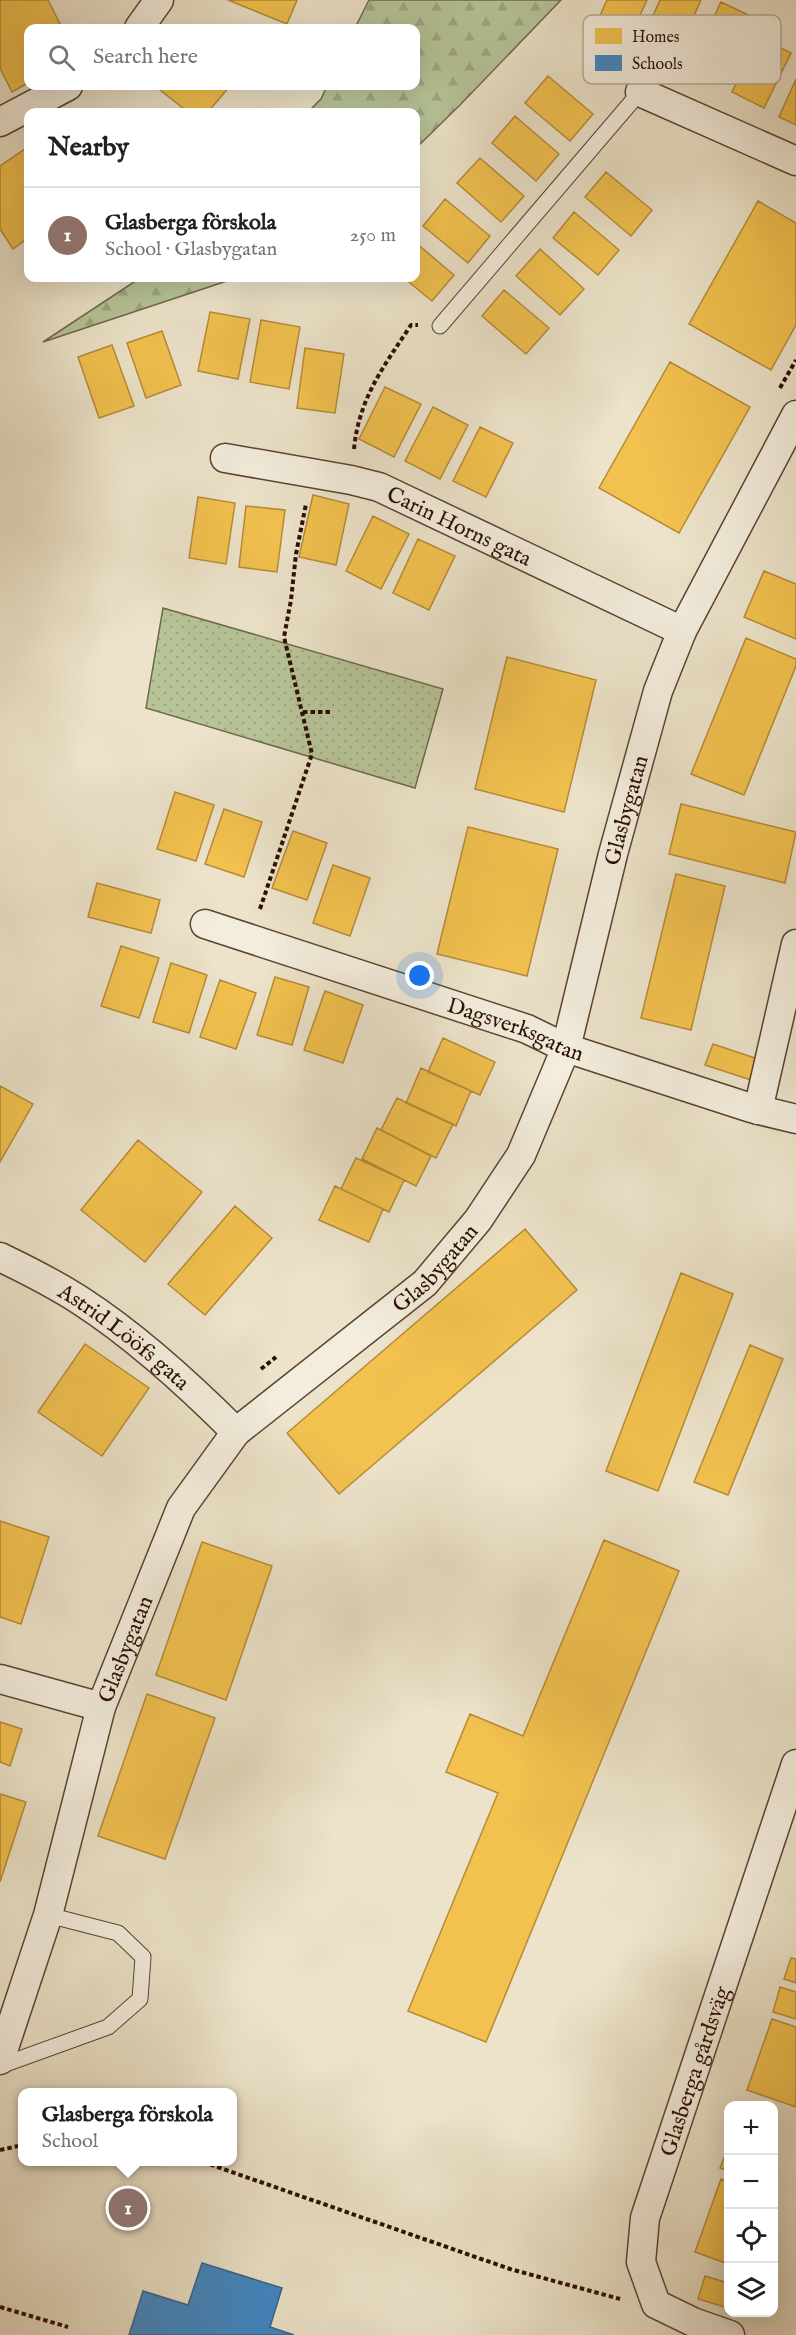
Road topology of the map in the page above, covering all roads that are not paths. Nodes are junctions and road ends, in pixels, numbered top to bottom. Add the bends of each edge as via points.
1 (159, 0) edge
2 (142, 24) edge
3 (60, 90) edge
4 (640, 92) joint
5 (26, 108) edge
6 (24, 109) edge
7 (0, 122) edge
8 (796, 161) edge
9 (440, 326) road end
10 (795, 419) edge
11 (225, 458) dead end
12 (682, 630) junction
13 (205, 924) dead end
14 (796, 944) edge
15 (566, 1048) junction
16 (758, 1110) junction
17 (796, 1119) edge
18 (0, 1257) edge
19 (236, 1432) junction
20 (0, 1679) edge
21 (101, 1707) junction
22 (795, 1768) edge
23 (48, 1915) junction
24 (0, 2060) edge
25 (0, 2066) edge
26 (730, 2335) edge

1 - 2 street
3 - 5 street
4 - 8 street
4 - 9 lane
6 - 7 street
10 - 12 street, Glasbygatan
11 - 12 street, Carin Horns gata via 379,487
12 - 15 street, Glasbygatan via 658,691
13 - 15 street, Dagsverksgatan via 527,1029
14 - 16 street
15 - 16 street, Dagsverksgatan
15 - 19 street, Glasbygatan via 521,1155 478,1220 425,1282
16 - 17 street, Dagsverksgatan
18 - 19 street, Astrid Lööfs gata via 81,1301 116,1326
19 - 21 street, Glasbygatan via 181,1508
20 - 21 street
21 - 23 street, Glasbygatan
22 - 26 street, Glasberga gårdsväg via 645,2218 641,2262 656,2304
23 - 24 street, Glasbygatan
23 - 25 lane via 118,1933 143,1957 140,2000 108,2027

